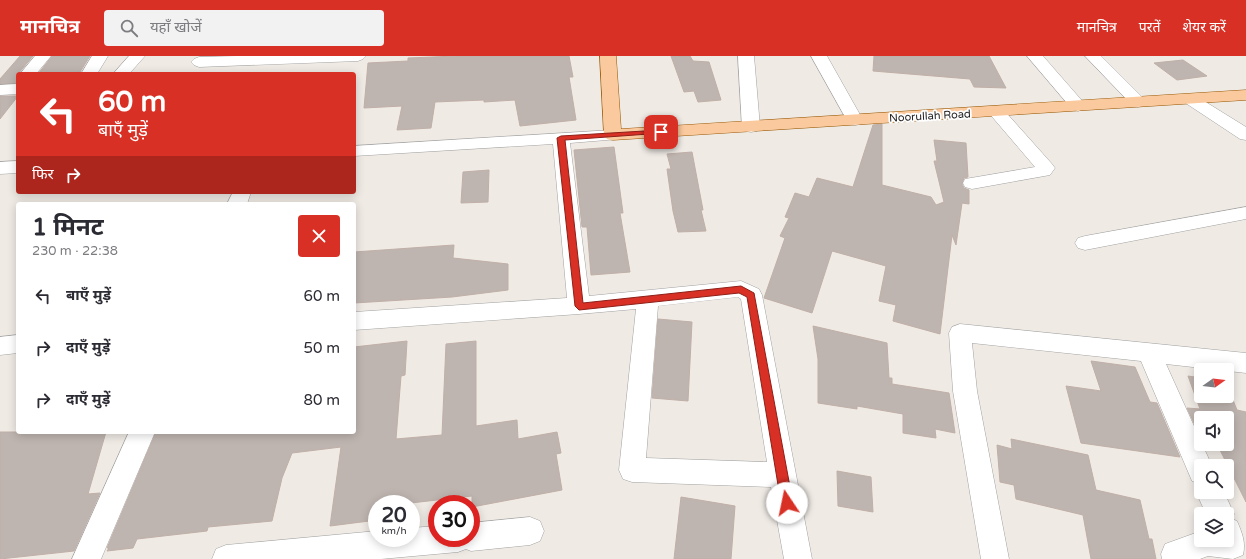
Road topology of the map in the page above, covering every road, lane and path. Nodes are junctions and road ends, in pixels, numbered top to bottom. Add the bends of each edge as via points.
1 (43, 56) edge
2 (100, 56) edge
3 (137, 56) edge
4 (358, 56) edge
5 (608, 56) edge
6 (746, 56) edge
7 (819, 56) edge
8 (1035, 56) edge
9 (1093, 56) edge
10 (198, 64) edge
11 (30, 72) edge
12 (90, 72) edge
13 (123, 72) edge
14 (1246, 95) edge
15 (1190, 99) junction
16 (1138, 102) junction
17 (1078, 106) junction
18 (996, 112) junction
19 (855, 120) junction
20 (751, 127) junction
21 (613, 134) junction
22 (1246, 135) edge
23 (561, 138) junction
24 (356, 150) edge
25 (16, 167) edge
26 (0, 168) edge
27 (972, 183) dead end
28 (1246, 213) edge
29 (1086, 243) dead end
30 (648, 300) junction
31 (579, 306) junction
32 (356, 321) edge
33 (16, 344) edge
34 (0, 346) edge
35 (1149, 354) junction
36 (1246, 363) edge
37 (141, 434) edge
38 (1195, 459) edge
39 (782, 475) junction
40 (530, 532) dead end
41 (480, 536) edge
42 (428, 541) edge
43 (1236, 541) edge
44 (86, 559) edge
45 (226, 559) edge
46 (798, 559) edge
47 (995, 559) edge
48 (1176, 559) edge

1 - 11 street
2 - 12 street
3 - 13 street
4 - 10 street
5 - 21 main road
6 - 20 street
7 - 19 street
8 - 17 street
9 - 16 street
14 - 15 main road, Noorullah Road
15 - 16 main road, Noorullah Road
15 - 22 street
16 - 17 main road, Noorullah Road
17 - 18 main road, Noorullah Road
18 - 19 main road, Noorullah Road
18 - 27 street via 1046,168 1044,171
19 - 20 main road, Noorullah Road
20 - 21 main road, Noorullah Road
21 - 23 street
23 - 24 street
23 - 31 street
25 - 26 street
28 - 29 street
30 - 31 street
30 - 39 street via 741,289 751,295
30 - 39 street via 632,470
31 - 32 street
33 - 34 street
35 - 36 street
35 - 38 street
35 - 47 street via 960,333 965,391
37 - 44 street
39 - 46 street
40 - 41 street
42 - 45 street
43 - 48 street via 1208,542 1175,554

